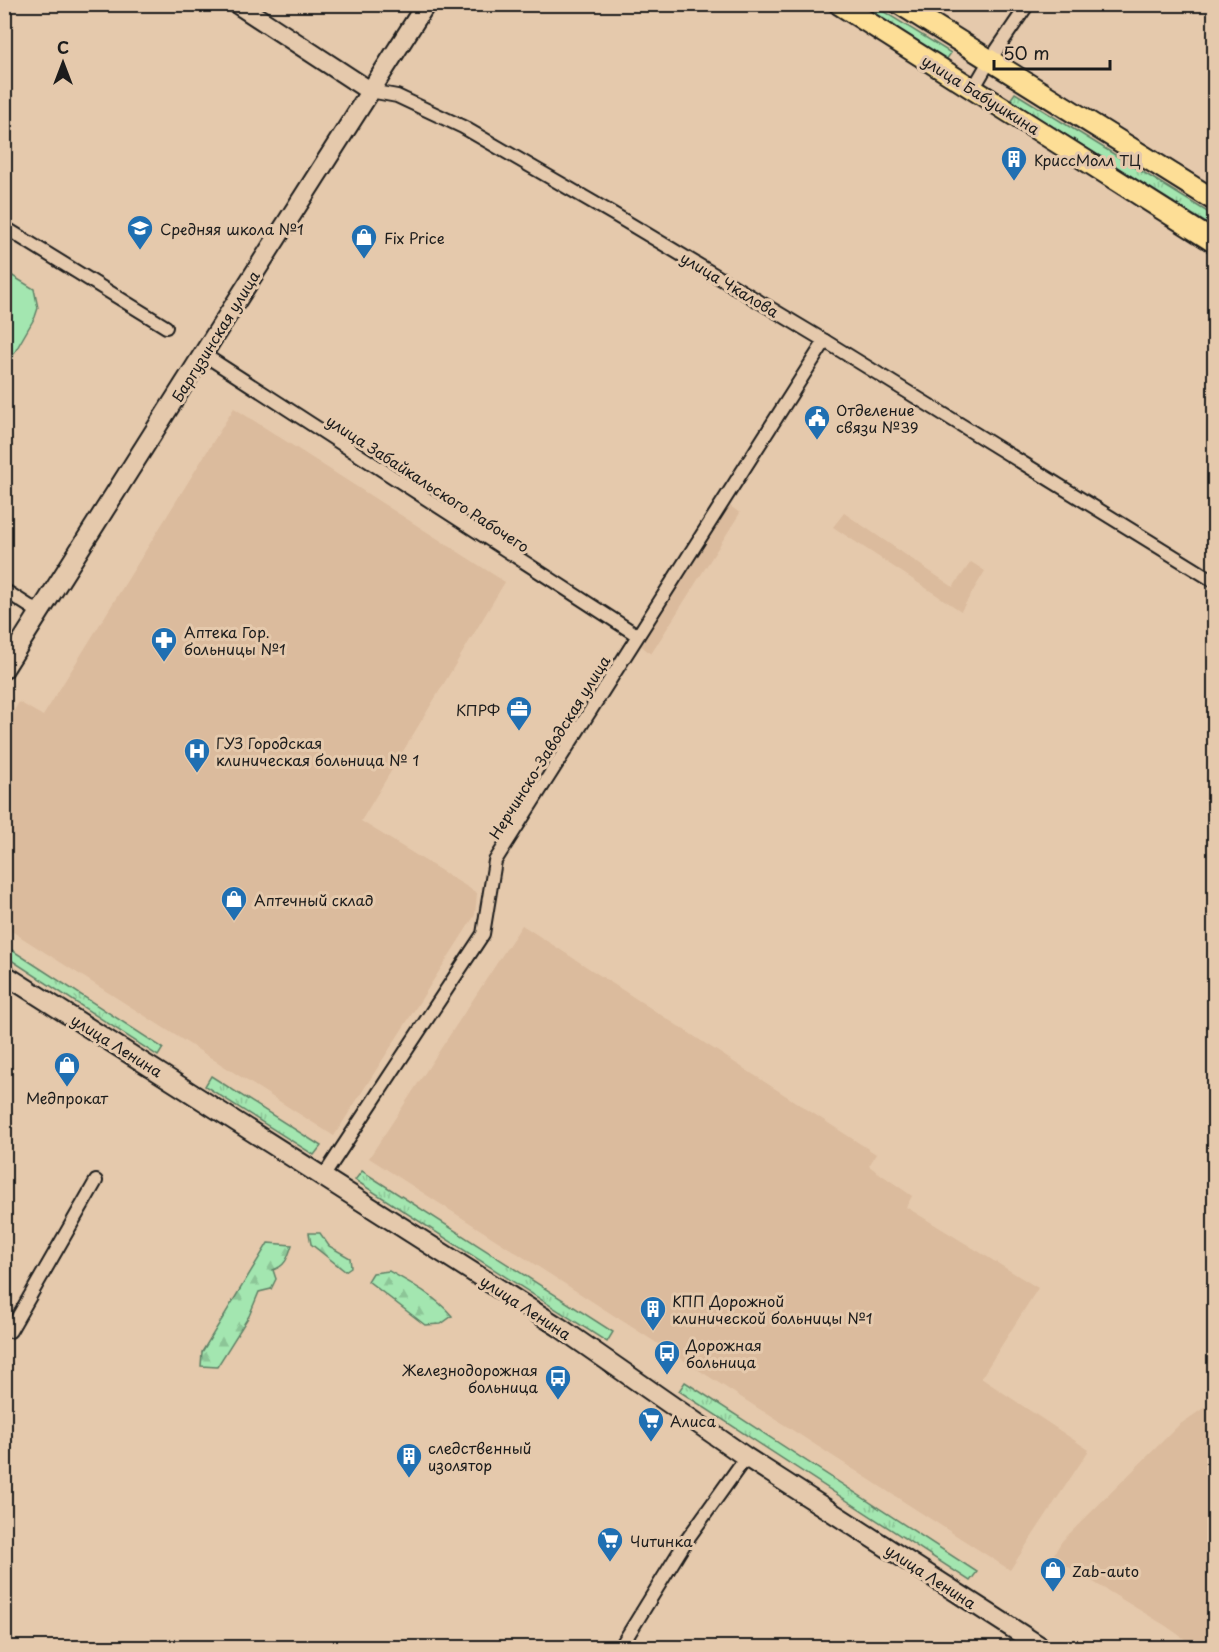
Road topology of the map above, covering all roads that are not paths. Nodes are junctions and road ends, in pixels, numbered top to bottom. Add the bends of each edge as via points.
1 (237, 4) edge
2 (426, 4) edge
3 (839, 4) edge
4 (900, 4) edge
5 (1028, 4) edge
6 (990, 60) junction
7 (973, 89) junction
8 (370, 91) junction
9 (1215, 200) edge
10 (4, 227) edge
11 (1215, 242) edge
12 (166, 327) dead end
13 (825, 341) junction
14 (203, 354) junction
15 (1215, 581) edge
16 (4, 590) edge
17 (40, 613) junction
18 (637, 635) junction
19 (4, 669) edge
20 (4, 974) edge
21 (323, 1177) junction
22 (96, 1181) dead end
23 (7, 1329) edge
24 (746, 1457) junction
25 (620, 1647) edge
26 (1043, 1647) edge

1 - 8 main road, улица Чкалова
2 - 8 main road, Баргузинская улица
3 - 7 main road, улица Бабушкина
4 - 6 main road
5 - 6 street
6 - 7 street
6 - 9 main road
7 - 11 main road, улица Бабушкина
8 - 13 street, улица Чкалова via 397,96 463,127
8 - 14 main road, Баргузинская улица
10 - 12 street
13 - 15 street, улица Чкалова
13 - 18 street, Нерчинско-Заводская улица
14 - 17 main road, Баргузинская улица
14 - 18 street, улица Забайкальского Рабочего
16 - 17 street
17 - 19 main road, Баргузинская улица
18 - 21 street, Нерчинско-Заводская улица via 495,861 483,934
20 - 21 main road, улица Ленина
21 - 24 main road, улица Ленина via 559,1327
22 - 23 street
24 - 25 street via 686,1541
24 - 26 main road, улица Ленина

